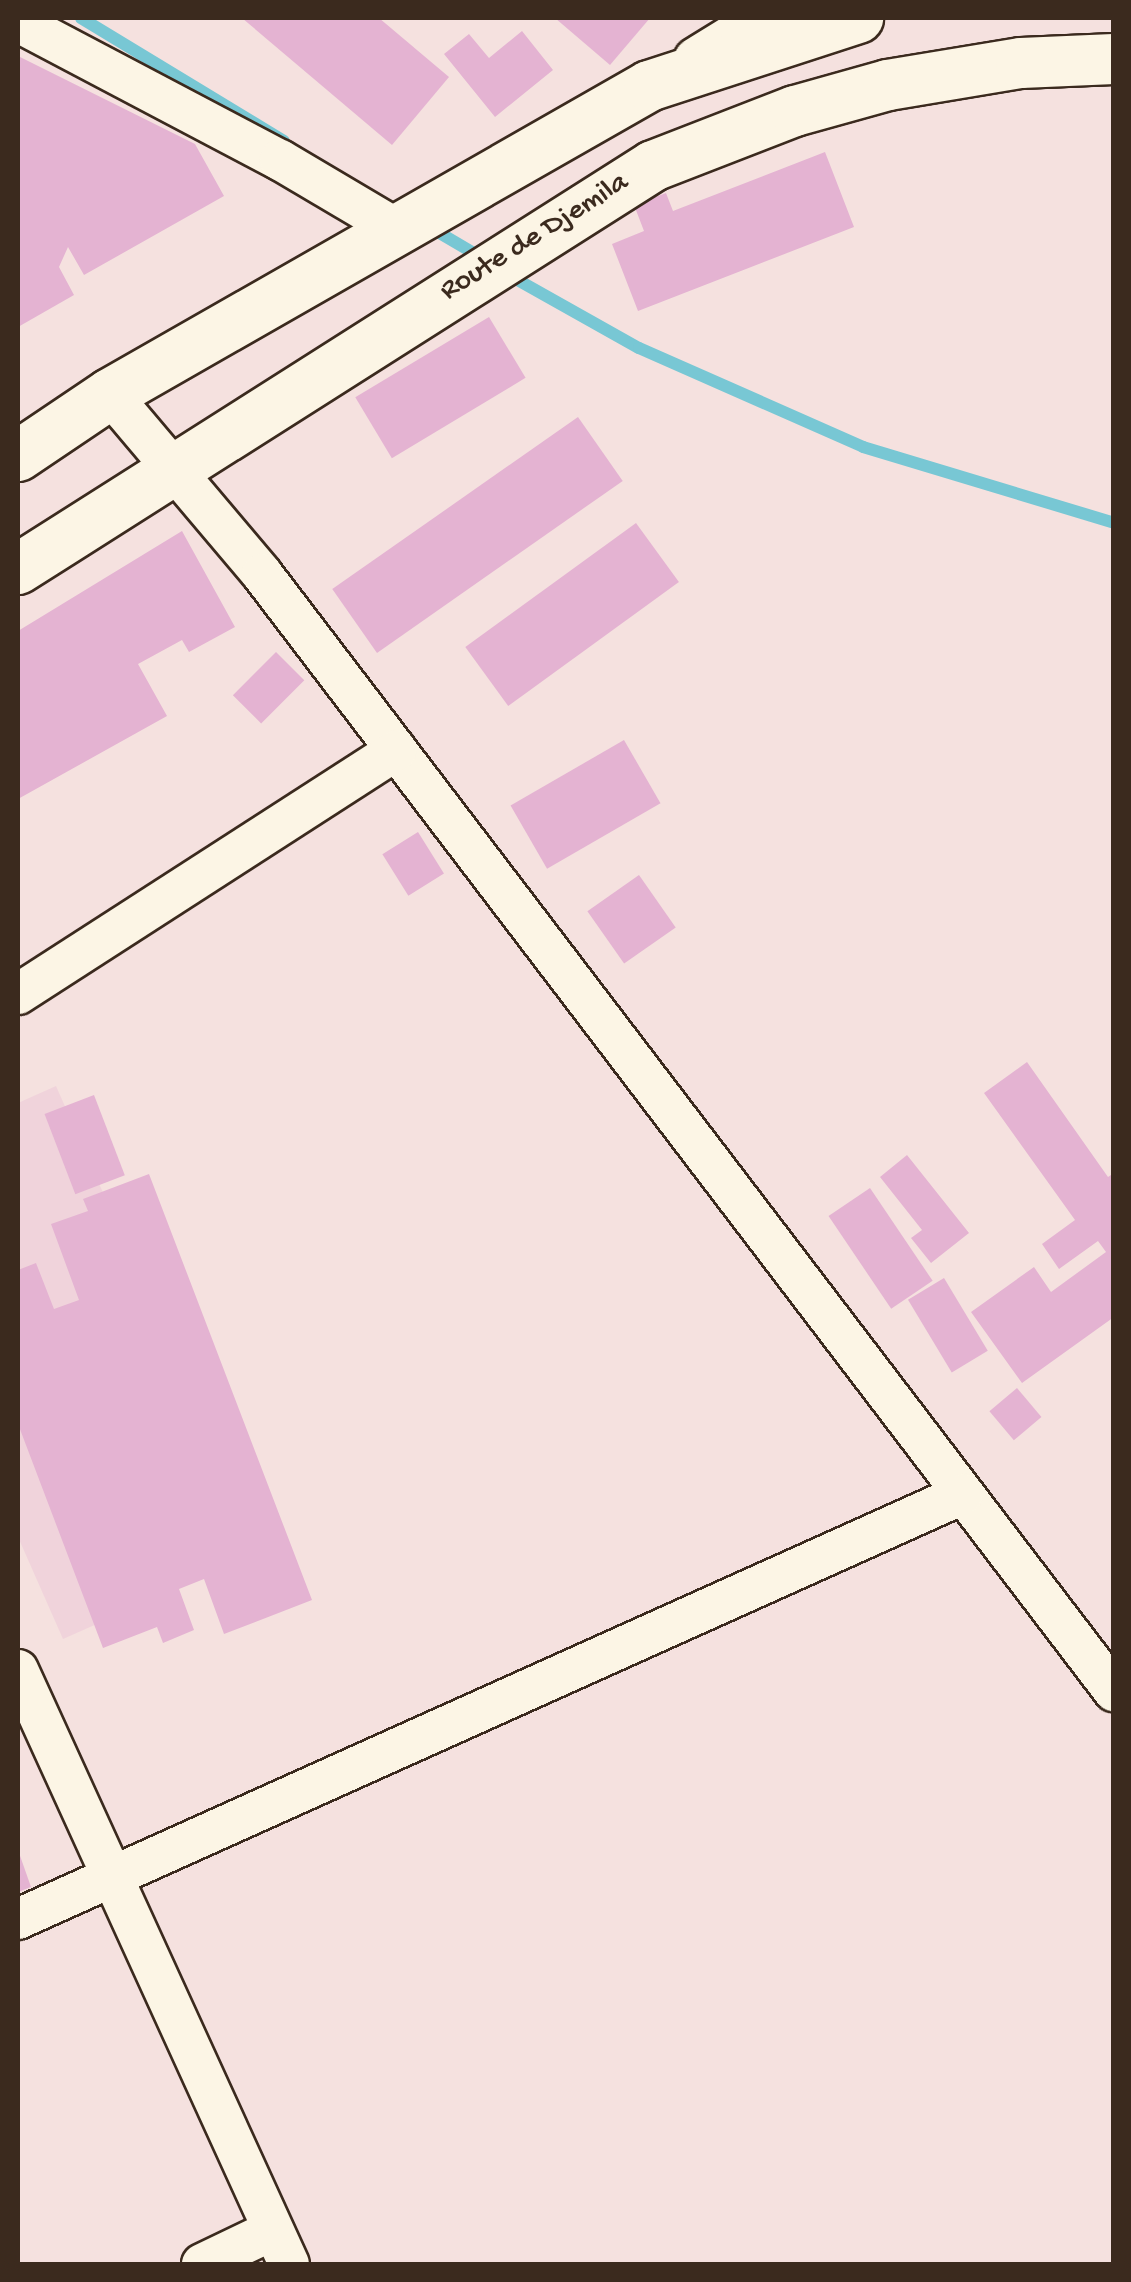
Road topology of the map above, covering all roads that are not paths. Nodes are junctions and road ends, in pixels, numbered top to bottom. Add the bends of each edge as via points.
1 (760, 18) edge
2 (858, 18) edge
3 (18, 22) edge
4 (1114, 58) edge
5 (650, 86) junction
6 (395, 228) junction
7 (110, 394) junction
8 (18, 456) edge
9 (172, 472) junction
10 (18, 570) edge
11 (396, 750) junction
12 (18, 994) edge
13 (963, 1494) junction
14 (18, 1670) edge
15 (1114, 1691) edge
16 (111, 1878) junction
17 (18, 1920) edge
18 (280, 2248) edge
19 (202, 2264) edge

1 - 5 street
2 - 5 main road
3 - 6 street
4 - 9 main road, Route de Djemila via 1020,64 888,85 795,110 653,166
5 - 6 main road
6 - 7 main road
7 - 8 main road
7 - 9 street
9 - 10 main road, Route de Djemila
9 - 11 street via 262,574
11 - 12 street
11 - 13 street
13 - 15 street
13 - 16 street
14 - 16 street
16 - 17 street
16 - 18 street
18 - 19 street

